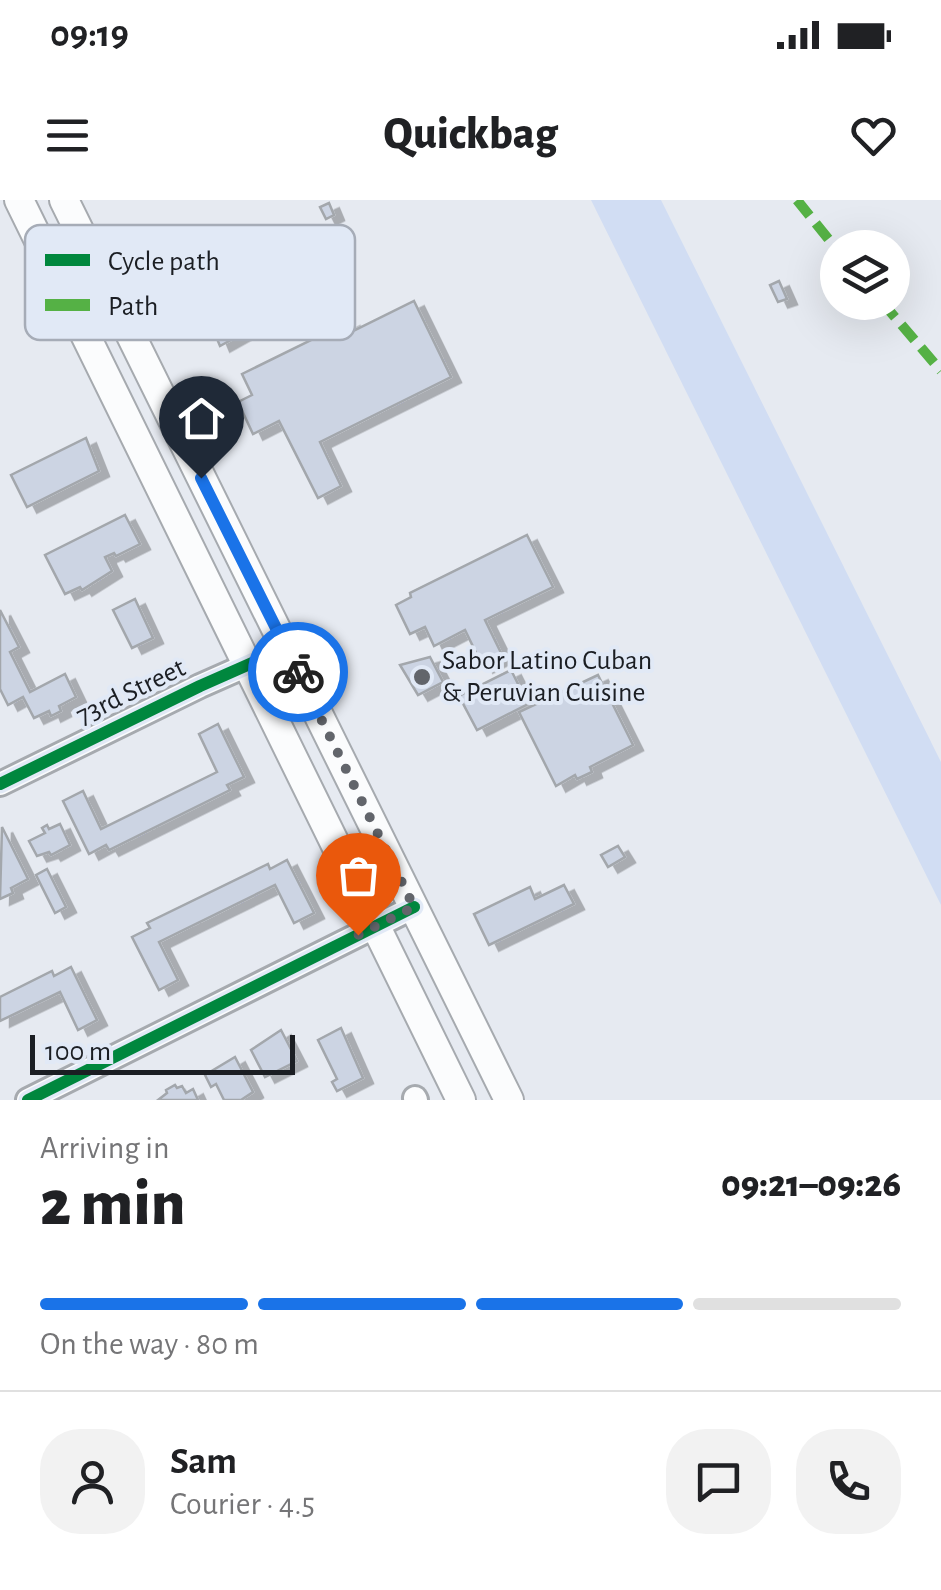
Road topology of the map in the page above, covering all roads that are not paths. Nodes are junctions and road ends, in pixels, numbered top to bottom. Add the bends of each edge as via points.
1 (19, 200) edge
2 (64, 200) edge
3 (31, 225) edge
4 (76, 225) edge
5 (88, 340) edge
6 (133, 340) edge
7 (286, 648) junction
8 (247, 665) junction
9 (0, 784) edge
10 (414, 907) junction
11 (376, 927) junction
12 (435, 1047) junction
13 (28, 1100) edge
14 (462, 1100) edge
15 (477, 1100) edge
16 (509, 1100) edge

1 - 3 main road
2 - 4 main road
5 - 8 main road
6 - 7 main road
7 - 8 street, 73rd Street
7 - 10 main road
8 - 9 street, 73rd Street
8 - 11 main road
10 - 11 street
10 - 16 main road
11 - 12 main road
11 - 13 street
12 - 14 main road
12 - 15 main road

